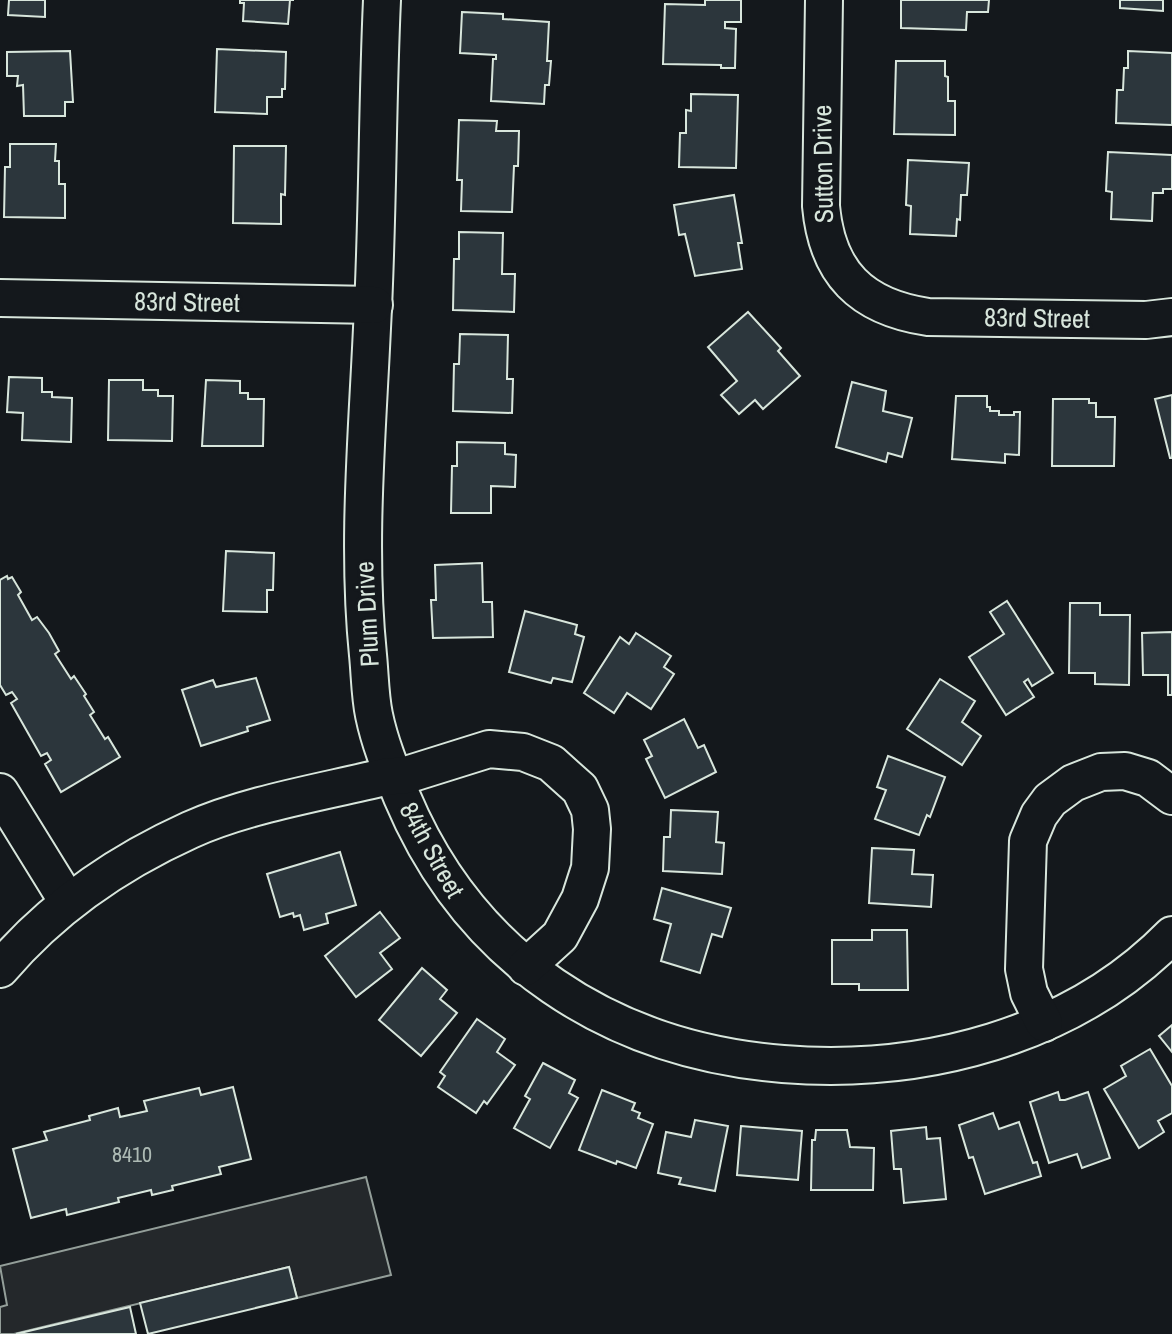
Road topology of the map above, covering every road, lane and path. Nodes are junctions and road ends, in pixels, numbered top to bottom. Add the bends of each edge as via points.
1 (382, 0) edge
2 (824, 0) edge
3 (0, 298) edge
4 (374, 305) junction
5 (928, 317) joint
6 (1159, 319) edge
7 (394, 777) junction
8 (0, 792) edge
9 (1172, 796) edge
10 (68, 902) junction
11 (1172, 935) edge
12 (526, 967) junction
13 (0, 969) edge
14 (1044, 1023) junction

1 - 4 street, Plum Drive
2 - 5 street, Sutton Drive via 823,233 834,261 852,284 876,303
3 - 4 street, 83rd Street
4 - 7 street, Plum Drive via 363,517 364,619 374,713
5 - 6 street, 83rd Street
7 - 10 street via 241,813 192,830 100,878
7 - 12 street, 84th Street via 418,835 464,906
7 - 12 street, 84th Street via 489,749 523,752 551,763 580,789 590,810 590,868 560,936
8 - 10 street
9 - 14 street via 1148,778 1125,771 1101,772 1073,783 1039,815 1028,841 1024,969
10 - 13 street
11 - 14 street, 84th Street via 1088,1001
12 - 14 street, 84th Street via 599,1014 651,1036 760,1062 831,1066 915,1060 984,1045

